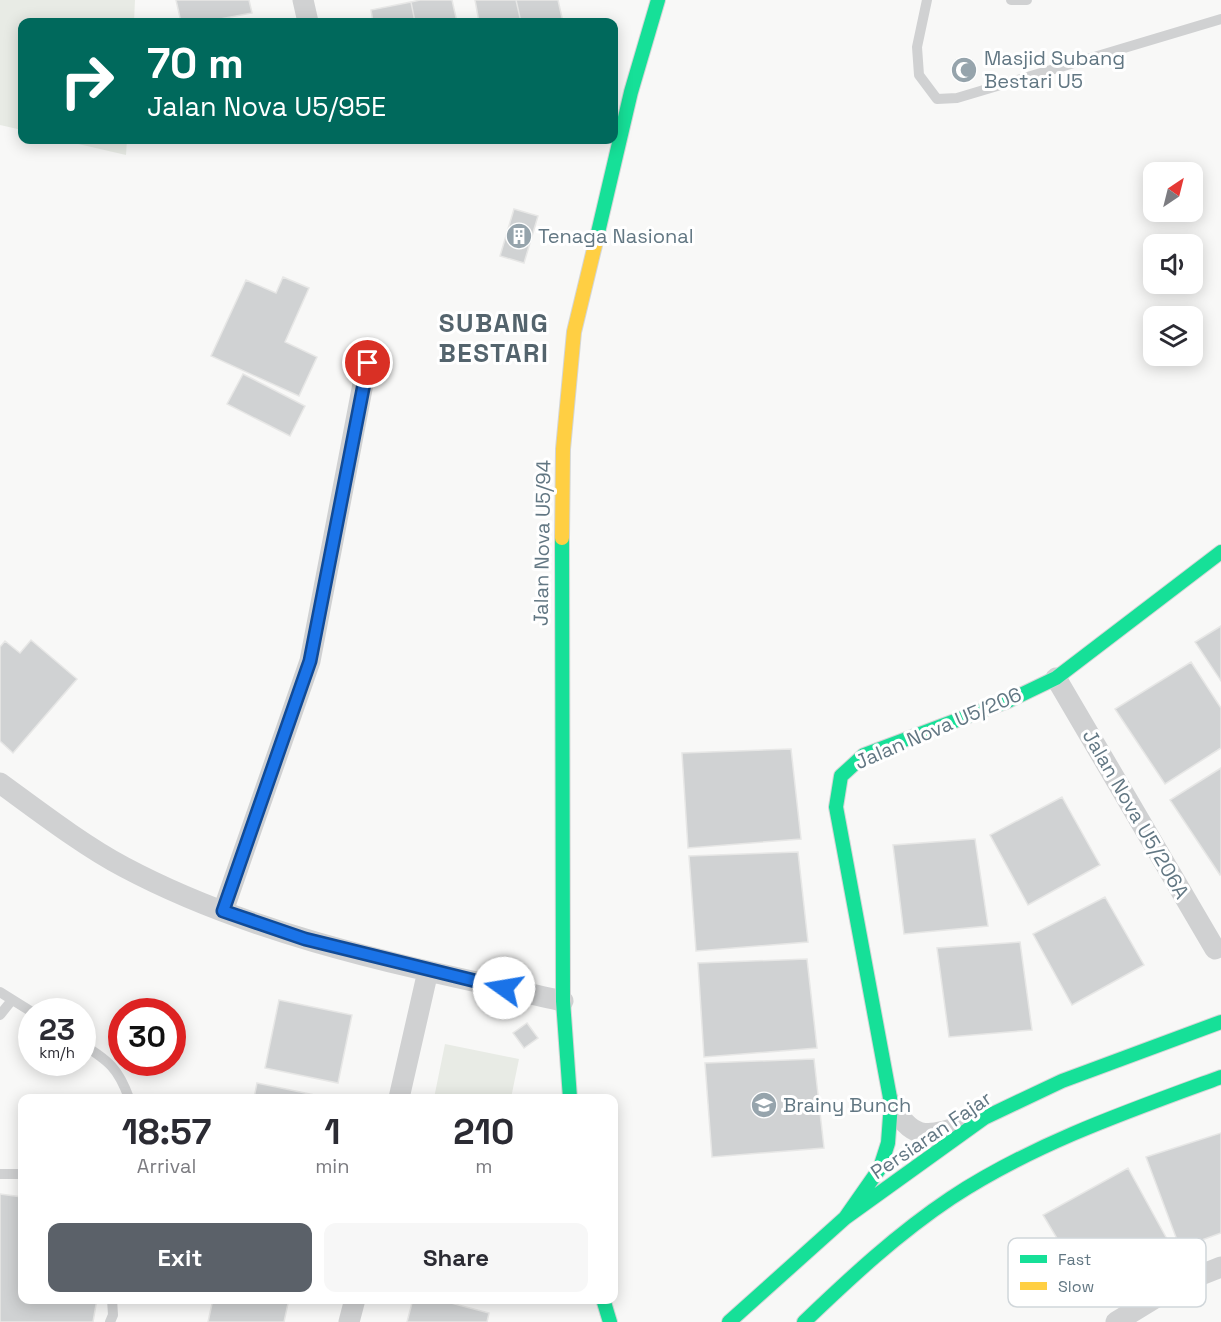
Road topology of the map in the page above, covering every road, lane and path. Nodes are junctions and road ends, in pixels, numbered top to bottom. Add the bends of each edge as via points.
1 (303, 0) edge
2 (658, 0) edge
3 (927, 0) edge
4 (1011, 0) edge
5 (1027, 0) edge
6 (307, 18) edge
7 (1221, 19) edge
8 (622, 93) edge
9 (618, 113) edge
10 (612, 144) edge
11 (368, 363) dead end
12 (1221, 552) edge
13 (1056, 678) junction
14 (0, 783) edge
15 (223, 911) junction
16 (1215, 950) dead end
17 (428, 971) junction
18 (0, 992) edge
19 (12, 1000) junction
20 (563, 1001) junction
21 (18, 1004) edge
22 (0, 1015) edge
23 (1221, 1022) edge
24 (96, 1053) edge
25 (1221, 1077) edge
26 (127, 1094) edge
27 (400, 1094) edge
28 (570, 1094) edge
29 (891, 1103) junction
30 (984, 1118) junction
31 (0, 1174) edge
32 (18, 1174) edge
33 (844, 1218) junction
34 (1221, 1267) edge
35 (1206, 1273) edge
36 (112, 1304) edge
37 (354, 1304) edge
38 (605, 1304) edge
39 (1140, 1307) edge
40 (110, 1322) edge
41 (350, 1322) edge
42 (610, 1322) edge
43 (729, 1322) edge
44 (804, 1322) edge
45 (1116, 1322) edge

1 - 6 street
2 - 8 street, Jalan Nova U5/94
3 - 7 lane via 917,47 919,75 937,99 957,98
4 - 5 lane
8 - 9 street, Jalan Nova U5/94
10 - 20 street, Jalan Nova U5/94 via 574,332 563,449
11 - 15 street via 310,661
12 - 13 street, Jalan Nova U5/206
13 - 16 street, Jalan Nova U5/206A
13 - 29 street, Jalan Nova U5/206 via 1008,701 864,755 844,768 836,807
14 - 15 street via 122,866
15 - 17 street via 305,939
17 - 20 street
17 - 27 street
18 - 19 lane
19 - 21 lane
19 - 22 lane
20 - 28 street, Jalan Nova U5/94
23 - 30 street, Persiaran Fajar via 1062,1081
24 - 26 lane via 120,1075
25 - 44 street via 1046,1145 952,1198 875,1254
29 - 30 street, Jalan Nova U5/206 via 903,1123 917,1133 939,1134
29 - 33 street, Jalan Nova U5/206 via 888,1143 880,1168
30 - 33 street, Persiaran Fajar
31 - 32 lane
33 - 43 street, Persiaran Fajar
34 - 35 street
36 - 40 lane
37 - 41 street
38 - 42 street
39 - 45 street

